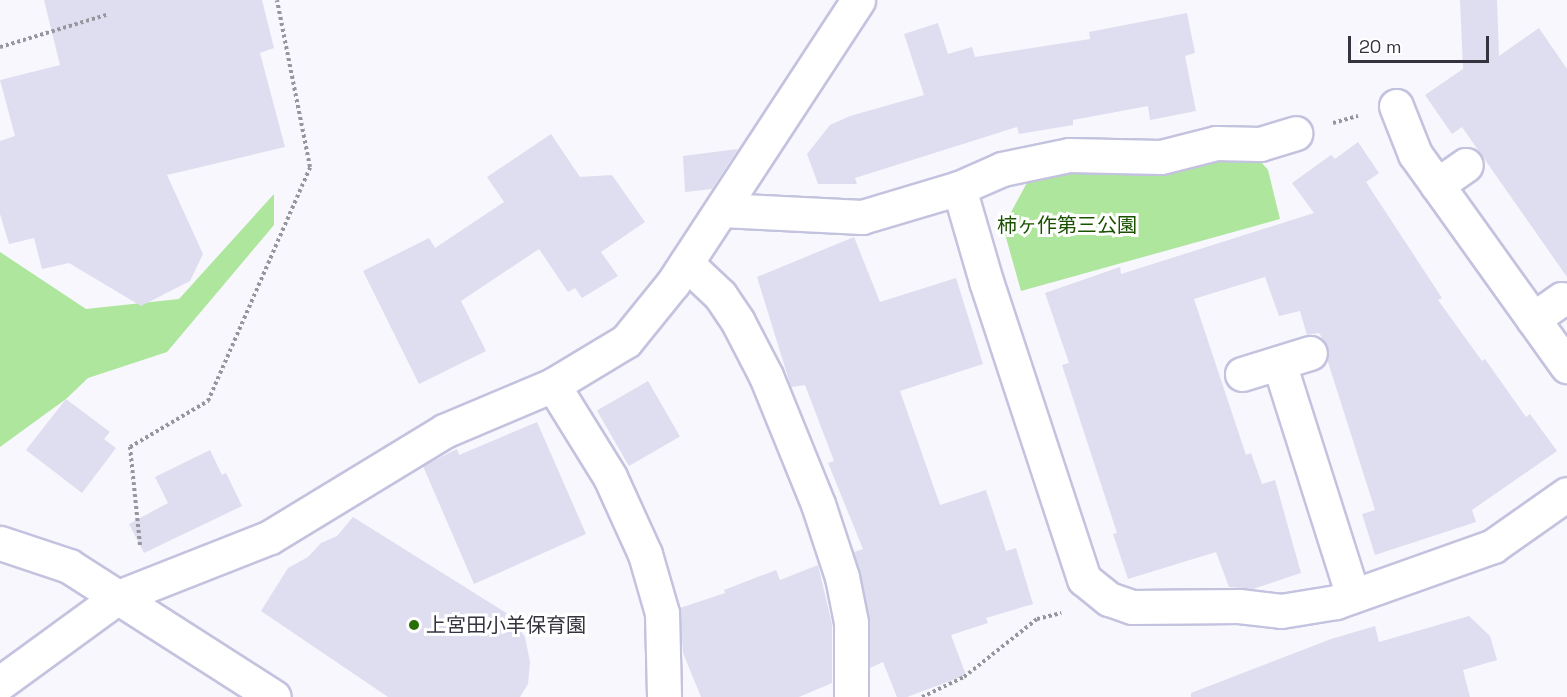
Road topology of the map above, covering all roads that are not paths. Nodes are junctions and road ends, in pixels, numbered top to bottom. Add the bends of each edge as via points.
1 (858, 0) edge
2 (1396, 106) road end
3 (1295, 134) road end
4 (1466, 165) dead end
5 (1437, 185) junction
6 (959, 188) junction
7 (722, 210) junction
8 (686, 263) junction
9 (1562, 299) dead end
10 (1533, 319) junction
11 (1310, 352) dead end
12 (1279, 363) junction
13 (1567, 366) edge
14 (1242, 374) dead end
15 (553, 386) junction
16 (1567, 494) edge
17 (0, 543) edge
18 (1353, 596) junction
19 (118, 597) junction
20 (0, 683) edge
21 (274, 697) edge
22 (664, 697) edge
23 (850, 697) edge

1 - 7 street
2 - 5 street via 1415,154
3 - 6 street via 1260,144 1216,143 1161,157 1069,155 1002,168
4 - 5 street
5 - 10 street
6 - 7 street via 862,217
6 - 18 street via 1084,579 1109,599 1132,607 1239,606 1281,611
7 - 8 street
8 - 15 street via 626,341
8 - 23 street via 720,295 738,322 766,376 818,504 842,576 851,622
9 - 10 street
10 - 13 street
11 - 12 street
12 - 14 street
12 - 18 street
15 - 19 street via 444,432 270,537
15 - 22 street via 610,477 645,554 662,613
16 - 18 street via 1493,546
17 - 19 street via 69,566
19 - 20 street
19 - 21 street

